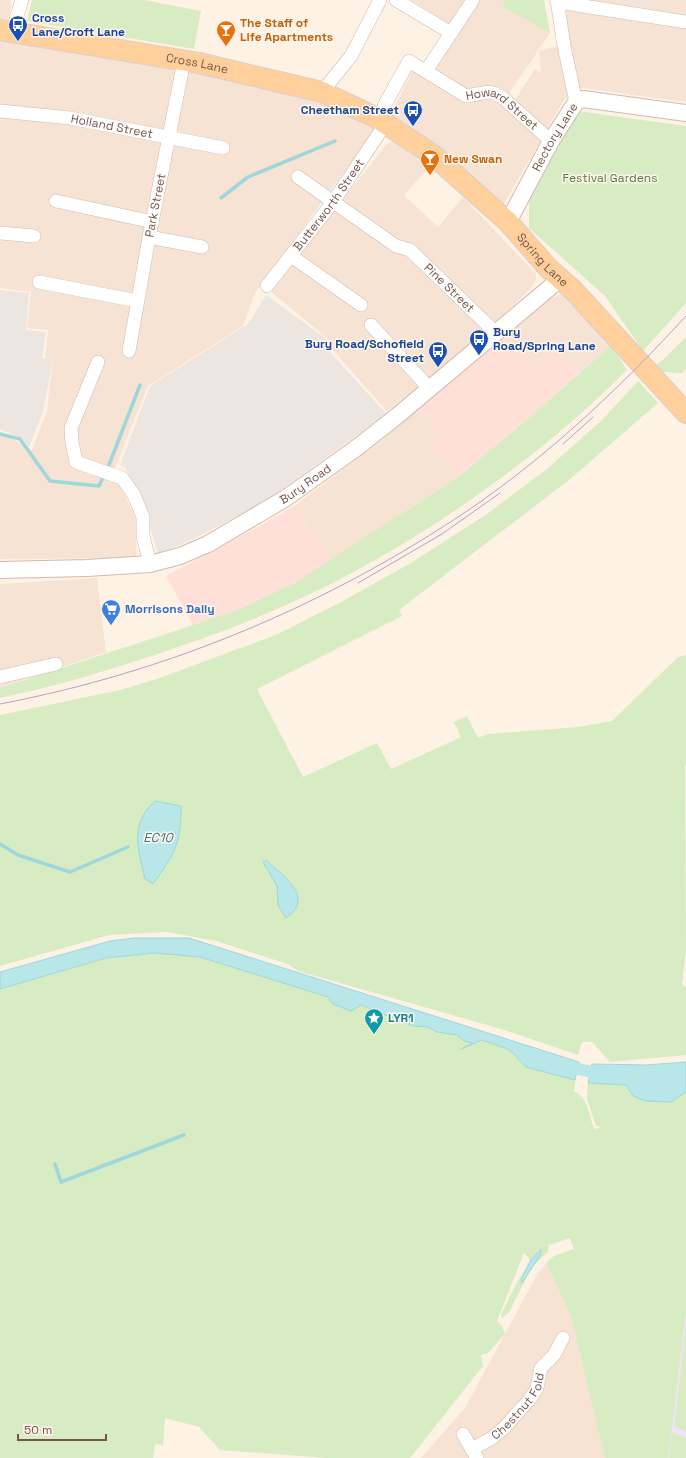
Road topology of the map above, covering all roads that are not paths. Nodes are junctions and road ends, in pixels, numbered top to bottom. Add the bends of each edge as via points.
1 (22, 0) edge
2 (380, 0) edge
3 (396, 0) edge
4 (473, 0) edge
5 (558, 1) edge
6 (686, 22) edge
7 (6, 31) edge
8 (451, 34) junction
9 (184, 61) junction
10 (409, 61) joint
11 (426, 71) junction
12 (322, 92) junction
13 (576, 102) junction
14 (0, 111) edge
15 (686, 113) edge
16 (385, 114) junction
17 (168, 138) junction
18 (551, 141) junction
19 (223, 148) dead end
20 (298, 177) dead end
21 (56, 201) dead end
22 (333, 202) junction
23 (153, 222) junction
24 (508, 222) junction
25 (0, 233) edge
26 (34, 236) dead end
27 (149, 237) junction
28 (202, 247) dead end
29 (291, 256) junction
30 (560, 279) junction
31 (39, 282) dead end
32 (268, 286) dead end
33 (137, 301) junction
34 (361, 305) dead end
35 (371, 325) dead end
36 (496, 333) junction
37 (129, 351) dead end
38 (98, 362) dead end
39 (430, 389) junction
40 (686, 413) edge
41 (150, 564) junction
42 (0, 570) edge
43 (56, 664) dead end
44 (0, 677) edge
45 (563, 1338) dead end
46 (463, 1434) dead end
47 (475, 1453) edge

1 - 7 street
2 - 12 street via 351,56
3 - 8 street
4 - 8 street
5 - 6 street
5 - 13 street, Rectory Lane
7 - 9 main road, Cross Lane
8 - 11 street
9 - 12 main road, Cross Lane
9 - 17 street, Park Street
10 - 11 street, Howard Street
10 - 16 street, Butterworth Street
11 - 18 street, Howard Street via 466,96 489,92 503,98
12 - 16 main road, Cross Lane
13 - 15 street via 583,99
13 - 18 street, Rectory Lane
14 - 17 street, Holland Street via 70,118
16 - 22 street, Butterworth Street
16 - 24 main road, Spring Lane
17 - 19 street, Holland Street
17 - 23 street, Park Street
18 - 24 street, Rectory Lane
20 - 22 street, Pine Street
21 - 23 street
22 - 29 street, Butterworth Street
22 - 36 street, Pine Street via 400,248 410,250 419,256
23 - 27 street, Park Street
24 - 30 main road, Spring Lane
25 - 26 street
27 - 28 street
27 - 33 street, Park Street
29 - 32 street, Butterworth Street
29 - 34 street
30 - 36 street, Bury Road
30 - 40 main road, Spring Lane
31 - 33 street
33 - 37 street, Park Street
35 - 39 street
36 - 39 street, Bury Road
38 - 41 street via 72,428 76,462 122,478 134,495 143,517 143,536
39 - 41 street, Bury Road via 356,449 280,502 208,544 180,556
41 - 42 street, Bury Road
43 - 44 street
45 - 47 street, Chestnut Fold via 558,1359 541,1368 537,1388 530,1399 504,1428
46 - 47 street, Chestnut Fold

